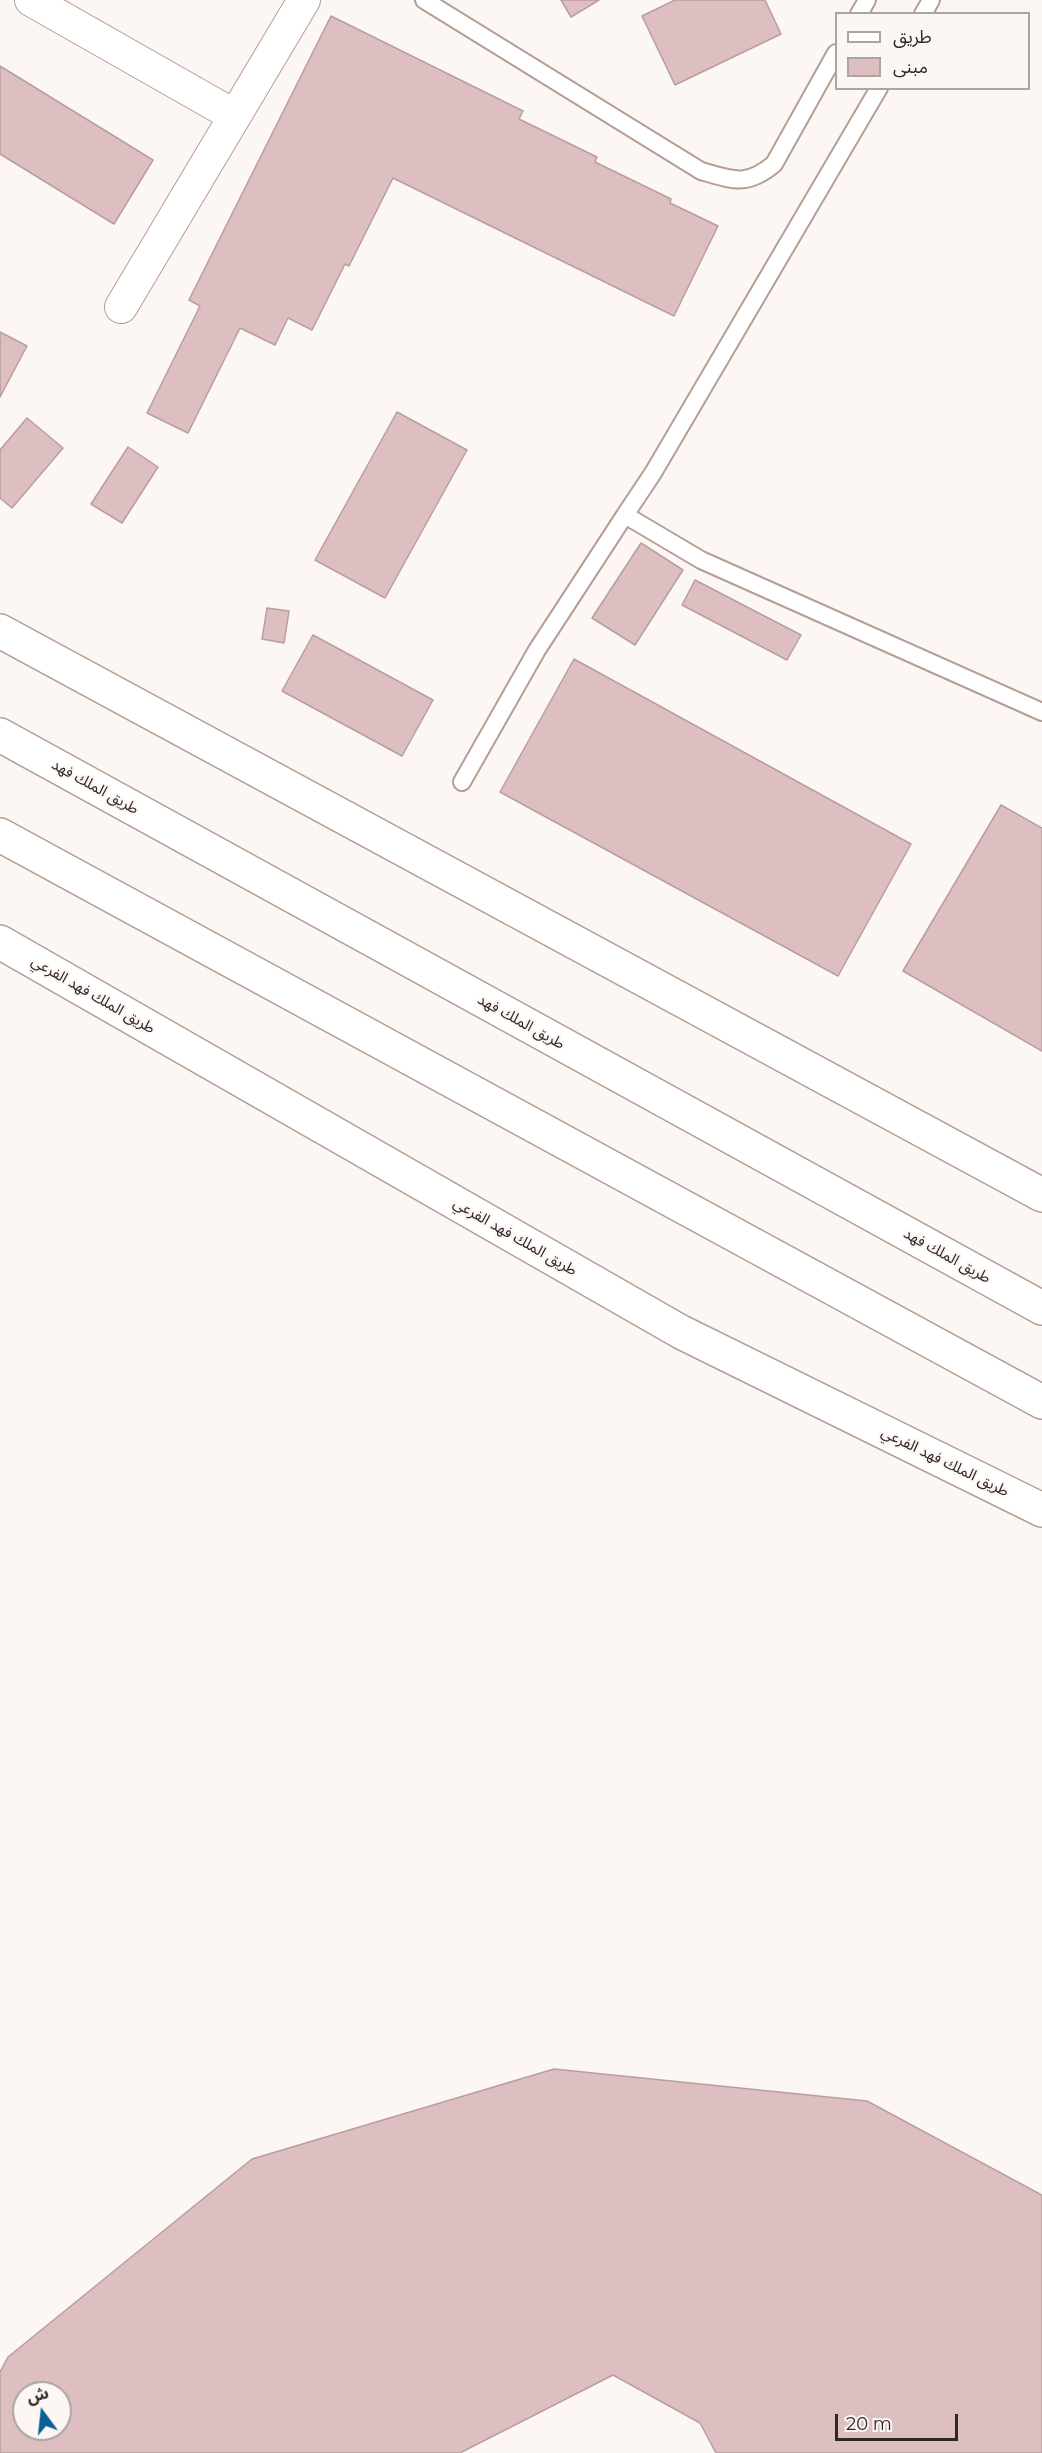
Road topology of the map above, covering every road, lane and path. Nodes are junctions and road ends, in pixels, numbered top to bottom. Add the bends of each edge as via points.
1 (31, 0) edge
2 (304, 0) edge
3 (424, 0) edge
4 (835, 57) edge
5 (878, 90) edge
6 (235, 116) junction
7 (121, 307) dead end
8 (625, 514) junction
9 (0, 631) edge
10 (1042, 712) edge
11 (0, 735) edge
12 (462, 782) dead end
13 (0, 835) edge
14 (0, 942) edge
15 (1042, 1195) edge
16 (1042, 1308) edge
17 (1042, 1402) edge
18 (1042, 1510) edge

1 - 6 street
2 - 6 street
3 - 4 lane via 702,171 735,181 760,176 774,164
5 - 8 lane via 653,473
6 - 7 street
8 - 10 lane via 701,560
8 - 12 lane via 537,650
9 - 15 main road
11 - 16 main road, طريق الملك فهد
13 - 17 main road
14 - 18 main road, طريق الملك فهد الفرعي via 681,1332

